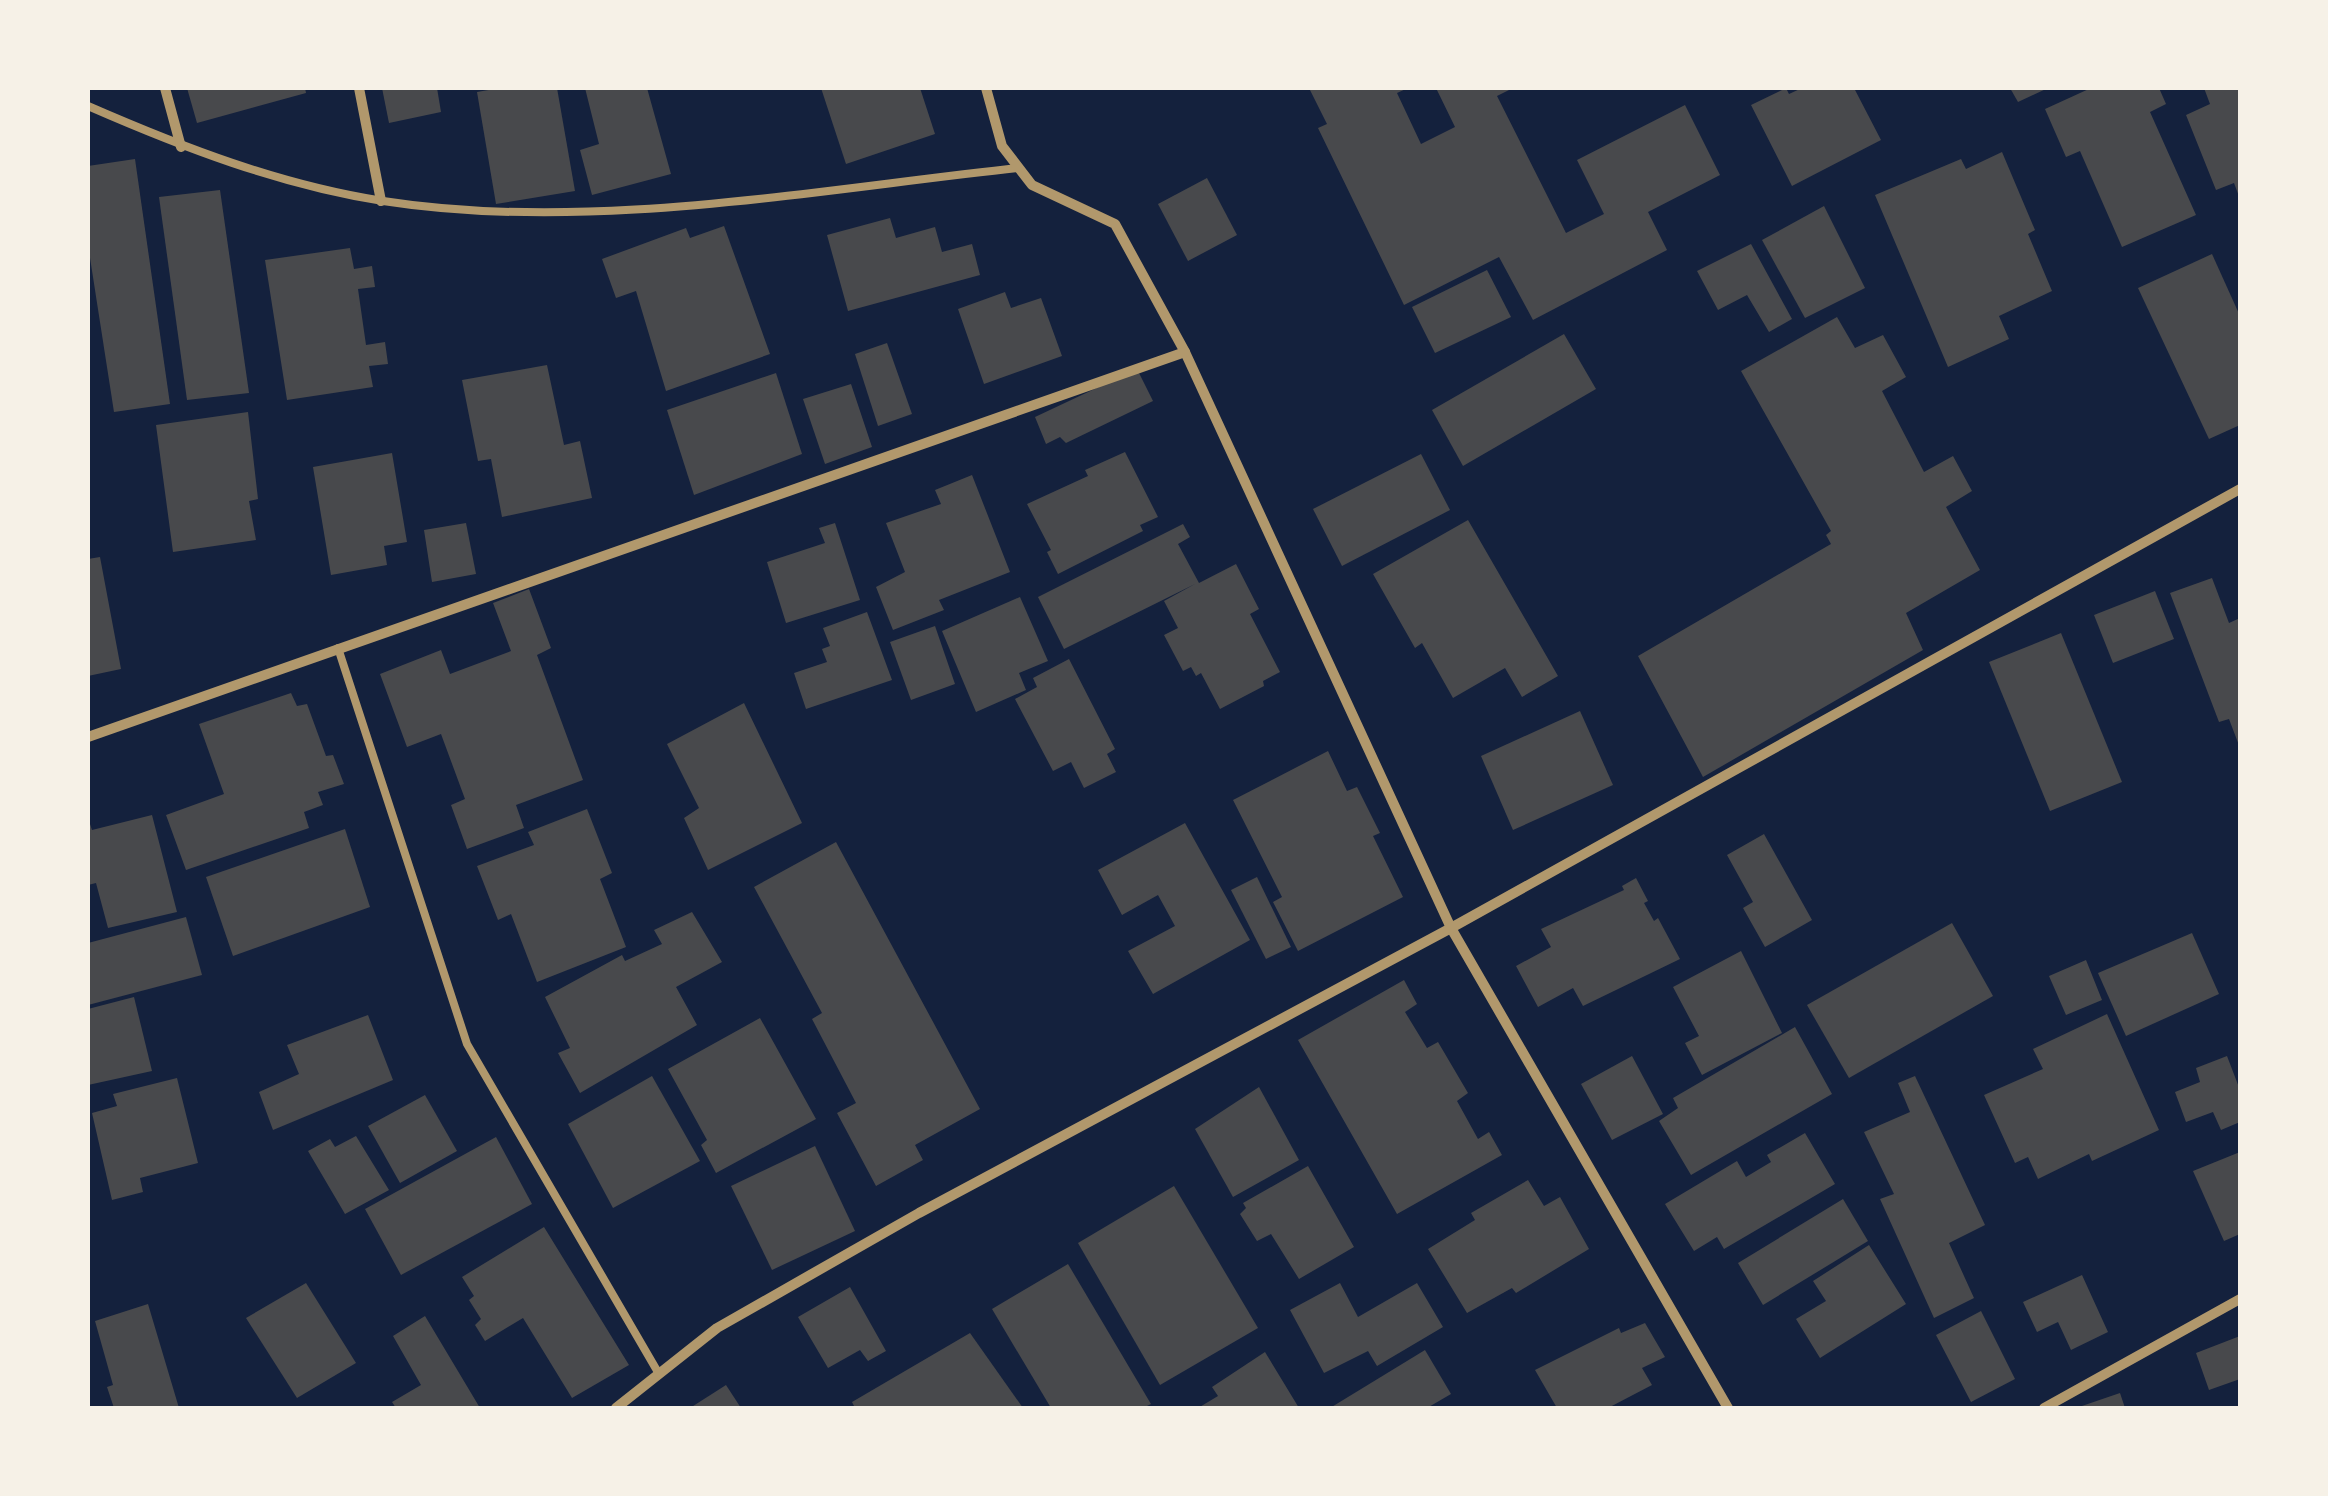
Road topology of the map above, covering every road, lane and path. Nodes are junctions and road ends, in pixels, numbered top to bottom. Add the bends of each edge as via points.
1 (165, 88) edge
2 (359, 88) edge
3 (986, 88) edge
4 (88, 106) edge
5 (182, 146) junction
6 (1018, 168) junction
7 (381, 201) junction
8 (1185, 352) junction
9 (2240, 488) edge
10 (338, 648) junction
11 (88, 736) edge
12 (1451, 928) junction
13 (2240, 1298) edge
14 (660, 1374) junction
15 (616, 1408) edge
16 (1728, 1408) edge
17 (2044, 1408) edge

1 - 5 street
2 - 7 street
3 - 6 street via 1002,146
4 - 5 lane
5 - 7 lane
6 - 7 lane via 510,214
6 - 8 street via 1032,186 1115,224
8 - 10 street
8 - 12 street
9 - 12 street
10 - 11 street
10 - 14 lane via 467,1044
12 - 14 street via 902,1222 717,1328
12 - 16 street
13 - 17 street
14 - 15 street

